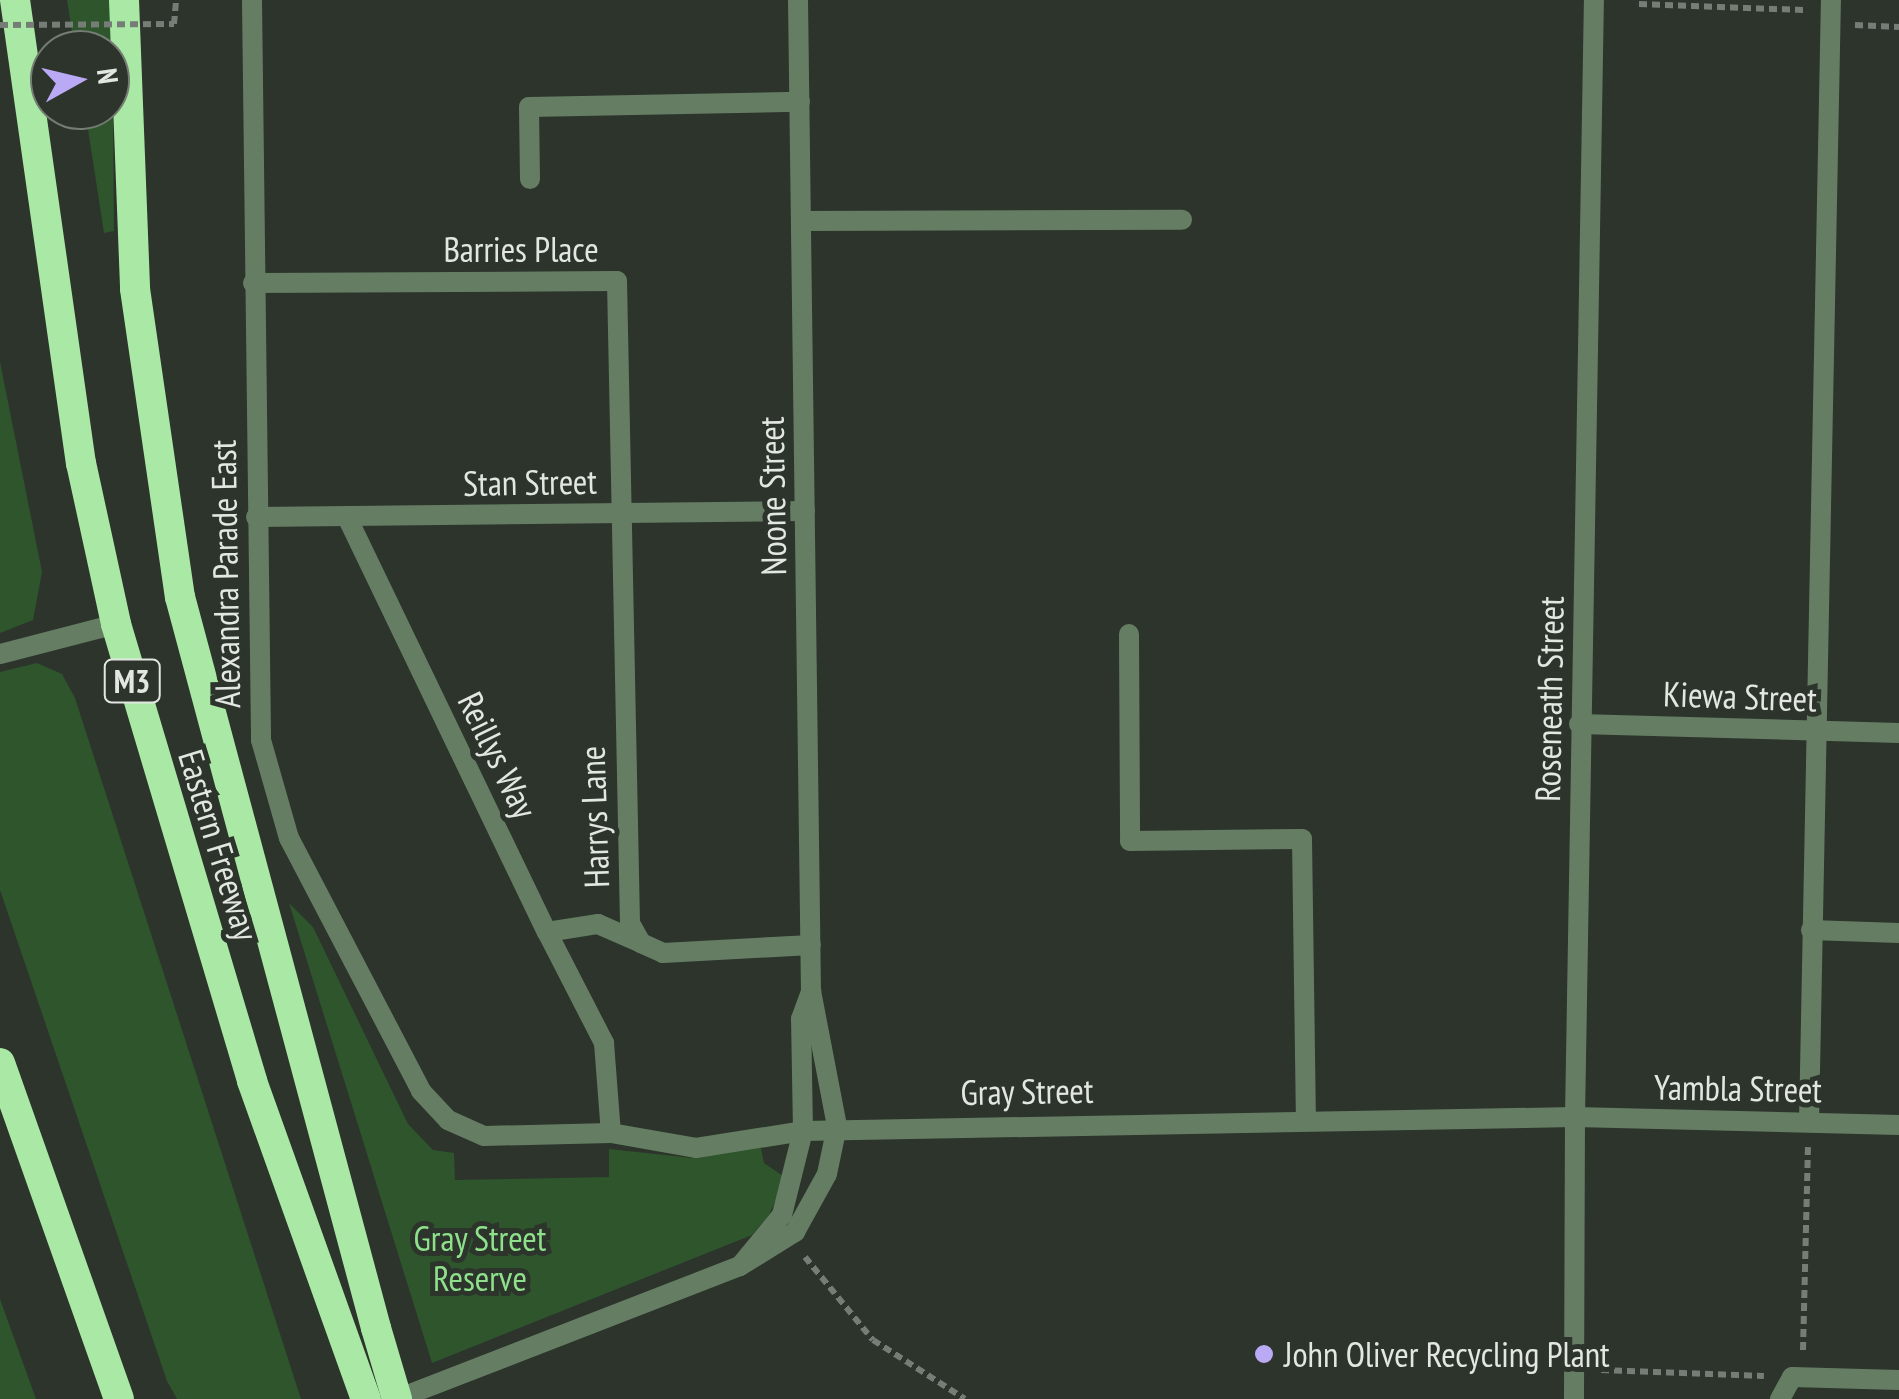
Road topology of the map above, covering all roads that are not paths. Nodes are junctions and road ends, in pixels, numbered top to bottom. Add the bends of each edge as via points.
1 (15, 0) edge
2 (124, 0) edge
3 (252, 0) edge
4 (798, 0) edge
5 (1594, 0) edge
6 (1830, 11) edge
7 (800, 102) junction
8 (530, 179) dead end
9 (1182, 220) dead end
10 (801, 221) junction
11 (253, 283) junction
12 (805, 511) junction
13 (618, 513) junction
14 (256, 517) junction
15 (347, 517) junction
16 (116, 624) junction
17 (1129, 634) dead end
18 (0, 654) edge
19 (1580, 724) junction
20 (1814, 731) junction
21 (1899, 733) edge
22 (1811, 930) junction
23 (547, 932) junction
24 (1899, 933) edge
25 (641, 943) junction
26 (811, 945) junction
27 (811, 990) junction
28 (0, 1063) edge
29 (1575, 1117) junction
30 (1306, 1120) junction
31 (1809, 1122) junction
32 (1899, 1125) edge
33 (837, 1126) junction
34 (803, 1131) junction
35 (611, 1133) junction
36 (484, 1136) joint
37 (740, 1266) junction
38 (1899, 1380) edge
39 (119, 1399) edge
40 (366, 1399) edge
41 (397, 1399) edge
42 (1574, 1399) edge
43 (1780, 1399) edge

1 - 16 highway, Eastern Freeway / M3 via 81,463
2 - 41 highway, bridge via 135,289 180,597
3 - 11 street, Alexandra Parade East
4 - 7 street, Noone Street
5 - 19 street, Roseneath Street
6 - 20 street
7 - 8 street via 530,107
7 - 10 street, Noone Street
9 - 10 street
10 - 12 street, Noone Street
11 - 13 street, Barries Place via 617,281
11 - 14 street, Alexandra Parade East
12 - 13 street, Stan Street
12 - 26 street, Noone Street
13 - 15 street, Stan Street
13 - 25 street, Harrys Lane via 630,923
14 - 15 street, Stan Street
14 - 36 street, Alexandra Parade East via 261,740 290,838 421,1091 448,1120
15 - 23 street, Reillys Way
16 - 18 street
16 - 40 highway, Eastern Freeway / M3 via 246,1063
17 - 30 street via 1130,841 1302,839
19 - 20 street, Kiewa Street
19 - 29 street, Roseneath Street
20 - 21 street, Kiewa Street
20 - 22 street
22 - 24 street
22 - 31 street
23 - 25 street via 598,924
23 - 35 street, Reillys Way via 604,1043
25 - 26 street via 664,953
26 - 27 street, Noone Street
27 - 33 street, Noone Street
27 - 34 street, Noone Street via 800,1018
28 - 39 highway
29 - 30 street, Gray Street
29 - 31 street, Yambla Street
29 - 42 street, Roseneath Street
30 - 33 street, Gray Street
31 - 32 street, Yambla Street
33 - 34 street, Gray Street
33 - 37 street via 810,1212 795,1232
34 - 35 street, Gray Street via 696,1148
34 - 37 street, Noone Street via 782,1215
35 - 36 street, Gray Street
37 - 41 street
38 - 43 street via 1792,1377

